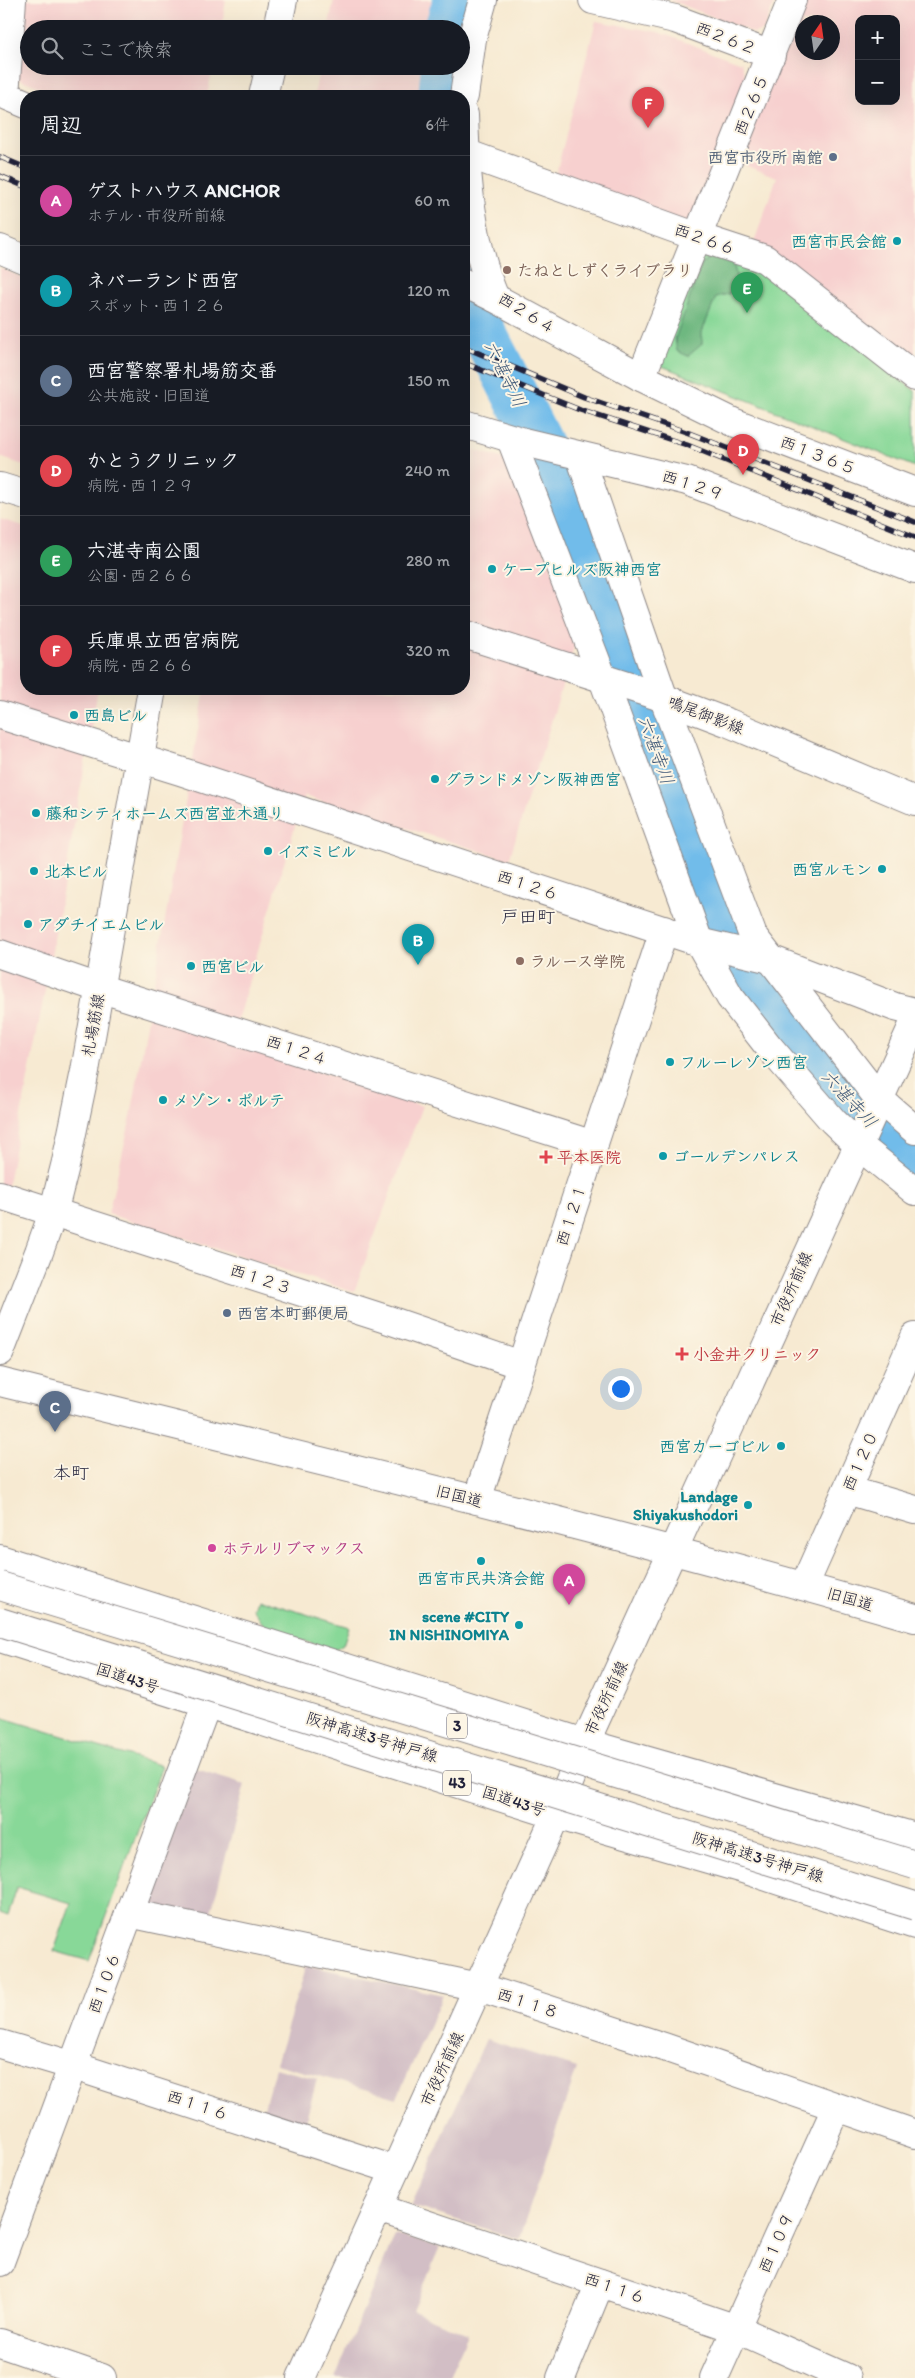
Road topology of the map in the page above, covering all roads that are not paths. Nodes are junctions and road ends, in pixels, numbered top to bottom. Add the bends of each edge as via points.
1 (12, 0) edge
2 (283, 0) edge
3 (483, 0) edge
4 (593, 0) edge
5 (792, 0) edge
6 (279, 20) edge
7 (470, 53) edge
8 (771, 55) junction
9 (268, 75) edge
10 (467, 75) edge
11 (265, 90) edge
12 (465, 90) edge
13 (20, 102) edge
14 (470, 155) edge
15 (470, 197) edge
16 (698, 237) junction
17 (0, 250) edge
18 (20, 258) edge
19 (481, 291) edge
20 (915, 377) edge
21 (641, 378) junction
22 (470, 426) edge
23 (518, 441) junction
24 (570, 453) junction
25 (0, 487) edge
26 (915, 492) edge
27 (20, 493) edge
28 (915, 569) edge
29 (470, 636) edge
30 (607, 680) junction
31 (151, 695) edge
32 (660, 697) junction
33 (0, 715) edge
34 (140, 758) junction
35 (915, 801) edge
36 (664, 930) junction
37 (706, 944) junction
38 (0, 954) edge
39 (763, 958) junction
40 (99, 988) junction
41 (915, 1012) edge
42 (915, 1021) edge
43 (877, 1103) junction
44 (915, 1130) edge
45 (859, 1142) junction
46 (594, 1145) junction
47 (915, 1191) edge
48 (0, 1195) edge
49 (53, 1213) junction
50 (915, 1337) edge
51 (0, 1352) edge
52 (521, 1365) junction
53 (0, 1382) edge
54 (847, 1490) junction
55 (477, 1500) junction
56 (915, 1510) edge
57 (673, 1551) junction
58 (0, 1559) edge
59 (0, 1586) edge
60 (804, 1586) junction
61 (915, 1618) edge
62 (0, 1622) edge
63 (0, 1638) edge
64 (207, 1703) junction
65 (585, 1743) junction
66 (556, 1815) junction
67 (915, 1837) edge
68 (915, 1865) edge
69 (915, 1906) edge
70 (129, 1913) junction
71 (915, 1925) edge
72 (479, 1987) junction
73 (0, 2044) edge
74 (74, 2066) junction
75 (836, 2108) junction
76 (915, 2134) edge
77 (395, 2170) junction
78 (378, 2208) junction
79 (0, 2262) edge
80 (600, 2283) junction
81 (737, 2329) junction
82 (0, 2343) edge
83 (102, 2378) edge
84 (301, 2378) edge
85 (561, 2378) edge
86 (714, 2378) edge
87 (847, 2378) edge

1 - 13 main road via 4,95
2 - 6 main road
3 - 7 main road
4 - 8 main road, 西２６２ via 675,19
5 - 8 main road, 西２６５
8 - 16 main road, 西２６５
9 - 11 main road
10 - 12 main road
14 - 16 main road, 西２６６
15 - 19 main road, 西２６４ via 486,276
16 - 20 main road, 西２６６ via 765,259
16 - 21 main road, 西２６５
17 - 18 main road
19 - 21 main road, 西２６４
21 - 26 main road, 西１３６５ via 733,422
22 - 23 main road, 西１２９
23 - 24 main road, 西１２９
23 - 30 main road
24 - 28 main road, 西１２９ via 687,481
24 - 32 main road
25 - 27 main road
29 - 30 main road, 鳴尾御影線
30 - 32 main road, 鳴尾御影線
30 - 37 main road
31 - 34 main road, 札場筋線
32 - 35 main road, 鳴尾御影線
32 - 39 main road
33 - 34 main road, 西１２６
34 - 36 main road, 西１２６
34 - 40 main road, 札場筋線
36 - 37 main road, 西１２６
36 - 46 main road, 西１２１
37 - 39 main road, 西１２６
37 - 45 main road via 730,997 833,1121
38 - 40 main road, 西１２４
39 - 41 main road, 西１２６
39 - 43 main road
40 - 46 main road, 西１２４
40 - 49 main road, 札場筋線 via 72,1135
42 - 43 main road, 市役所前線
43 - 44 main road
43 - 45 main road, 市役所前線
45 - 47 main road
45 - 57 main road, 市役所前線
46 - 52 main road, 西１２１
48 - 49 main road, 西１２３
49 - 51 main road, 札場筋線
49 - 52 main road, 西１２３
50 - 54 main road, 西１２０
52 - 55 main road, 西１２１
53 - 55 main road, 旧国道
54 - 56 main road
54 - 60 main road, 西１２０
55 - 57 main road, 旧国道
57 - 60 main road, 旧国道
57 - 65 main road, 市役所前線
58 - 65 main road
59 - 68 main road, 3, bridge
60 - 61 main road, 旧国道
62 - 69 main road, 阪神高速3号神戸線 / 3, bridge
63 - 64 main road, 国道43号 / 43
64 - 66 main road, 国道43号 / 43
64 - 70 main road, 西１０６
65 - 66 main road, 市役所前線
65 - 67 main road
66 - 71 main road, 国道43号 / 43 via 743,1869
66 - 72 main road, 市役所前線
70 - 72 main road, 西１１８
70 - 74 main road, 西１０６
72 - 75 main road, 西１１８ via 664,2047
72 - 77 main road, 市役所前線
73 - 74 main road, 西１１６
74 - 77 main road, 西１１６
74 - 79 main road, 西１０６
75 - 76 main road, 西１１８
75 - 81 main road, 西１０９
77 - 78 main road, 市役所前線
78 - 80 main road, 西１１６
78 - 84 main road, 市役所前線
80 - 81 main road, 西１１６
80 - 85 main road
81 - 86 main road, 西１０９
81 - 87 main road, 西１１６
82 - 83 main road

